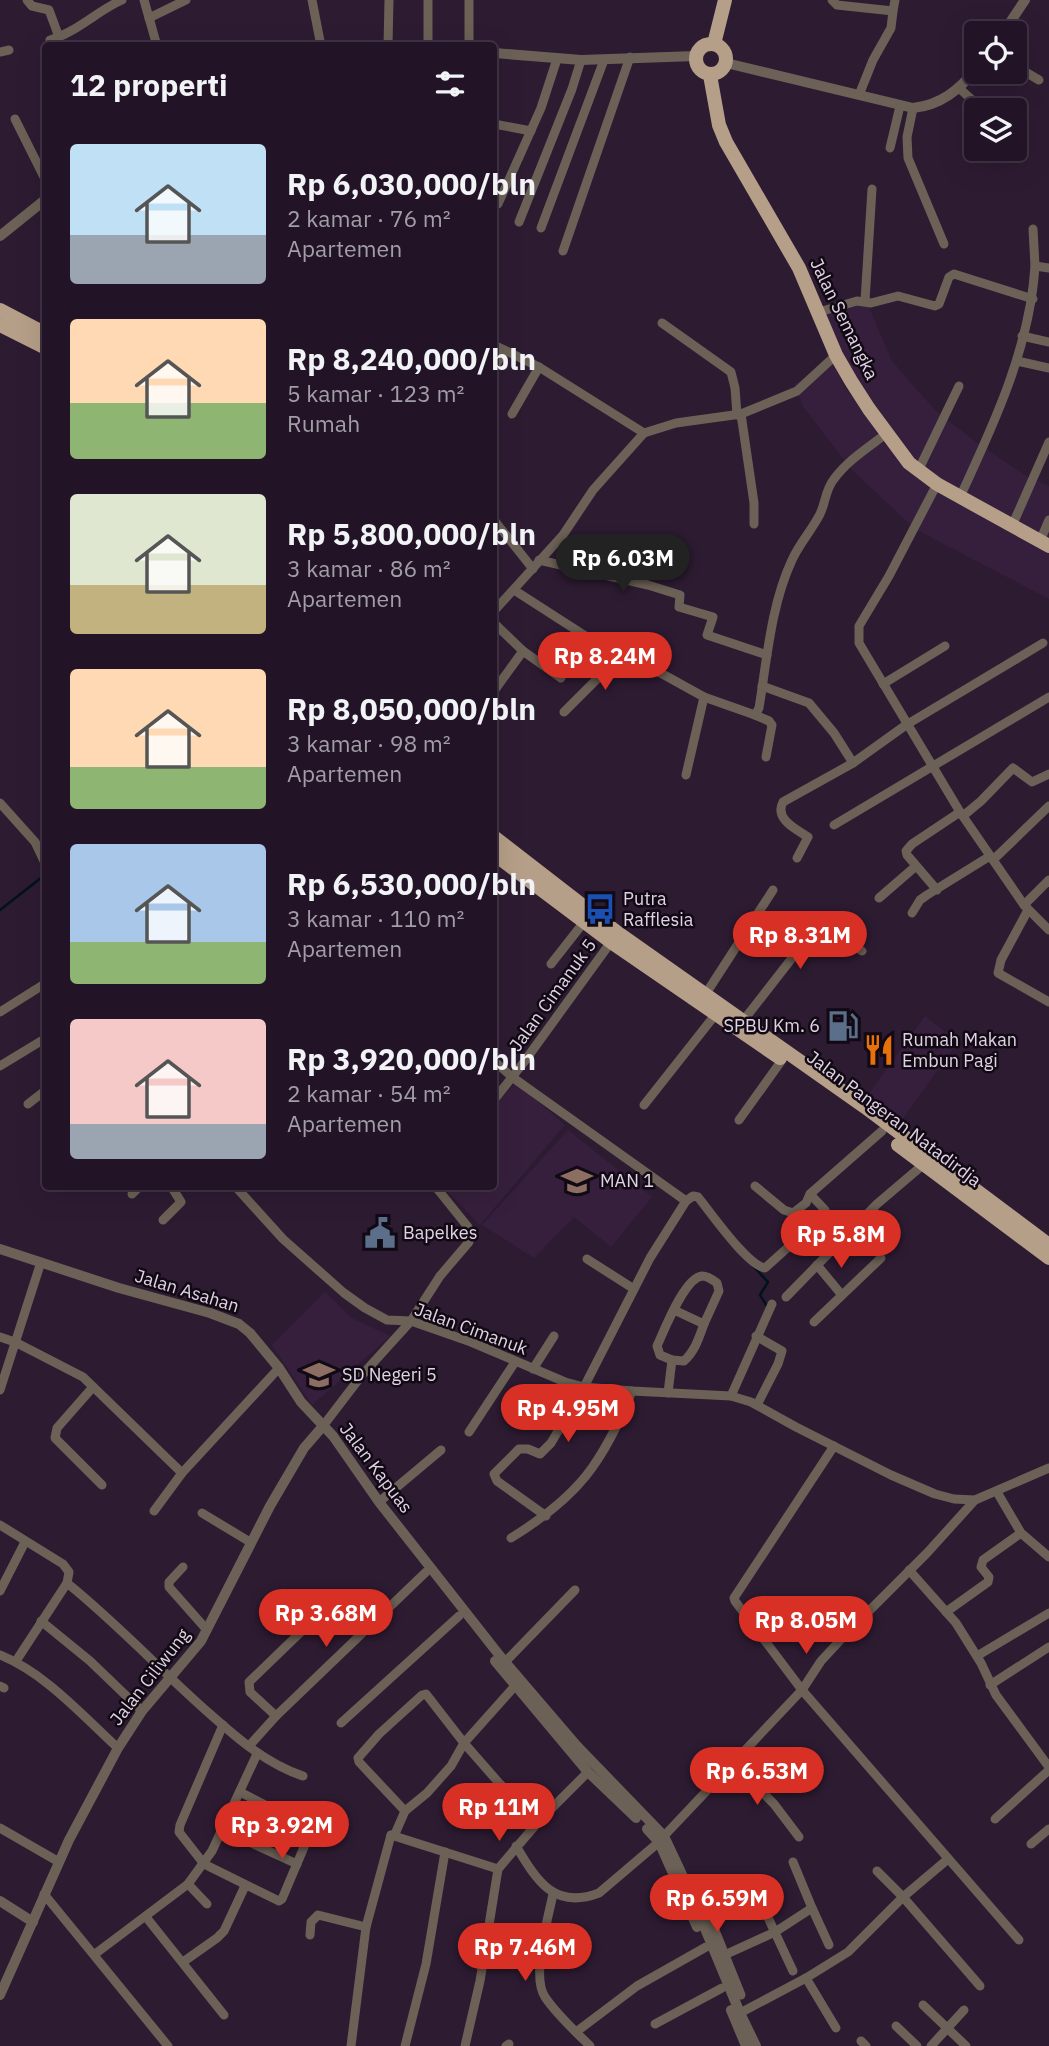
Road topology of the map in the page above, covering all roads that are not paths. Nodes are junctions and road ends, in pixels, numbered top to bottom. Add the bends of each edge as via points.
1 (27, 0) edge
2 (122, 0) edge
3 (144, 0) edge
4 (186, 0) edge
5 (312, 0) edge
6 (389, 0) edge
7 (428, 0) edge
8 (469, 0) edge
9 (725, 0) edge
10 (832, 0) edge
11 (895, 0) edge
12 (1025, 0) edge
13 (893, 11) junction
14 (149, 18) junction
15 (1011, 21) edge
16 (156, 42) edge
17 (320, 42) edge
18 (388, 42) edge
19 (428, 42) edge
20 (469, 42) edge
21 (714, 44) junction
22 (497, 53) edge
23 (696, 56) junction
24 (630, 57) junction
25 (557, 59) junction
26 (581, 60) junction
27 (604, 60) junction
28 (726, 63) junction
29 (1027, 73) edge
30 (710, 75) junction
31 (1040, 80) dead end
32 (964, 82) edge
33 (959, 88) junction
34 (859, 96) junction
35 (970, 98) edge
36 (900, 106) junction
37 (913, 108) junction
38 (15, 119) dead end
39 (497, 125) edge
40 (531, 131) junction
41 (890, 148) dead end
42 (42, 173) edge
43 (872, 189) dead end
44 (42, 202) edge
45 (498, 204) dead end
46 (519, 222) dead end
47 (541, 228) dead end
48 (1033, 229) dead end
49 (0, 236) edge
50 (944, 244) dead end
51 (563, 251) dead end
52 (1035, 266) junction
53 (1049, 268) edge
54 (1032, 299) junction
55 (865, 301) junction
56 (0, 310) edge
57 (819, 312) junction
58 (662, 323) dead end
59 (0, 325) edge
60 (42, 332) edge
61 (1022, 336) junction
62 (1049, 342) edge
63 (42, 346) edge
64 (497, 346) edge
65 (504, 350) junction
66 (836, 355) junction
67 (1017, 361) junction
68 (497, 363) edge
69 (539, 367) junction
70 (1049, 368) edge
71 (959, 386) dead end
72 (512, 414) dead end
73 (739, 414) junction
74 (644, 433) junction
75 (887, 433) junction
76 (1049, 442) edge
77 (918, 471) junction
78 (937, 484) junction
79 (960, 497) junction
80 (1049, 520) edge
81 (497, 524) edge
82 (754, 524) dead end
83 (1012, 526) junction
84 (1044, 543) edge
85 (540, 561) junction
86 (533, 569) junction
87 (514, 590) junction
88 (497, 606) edge
89 (497, 626) edge
90 (1043, 643) dead end
91 (945, 646) dead end
92 (523, 651) junction
93 (621, 651) junction
94 (767, 655) junction
95 (561, 678) dead end
96 (883, 684) junction
97 (762, 686) junction
98 (497, 687) edge
99 (704, 697) junction
100 (1049, 697) edge
101 (564, 712) dead end
102 (755, 715) junction
103 (906, 724) junction
104 (766, 757) dead end
105 (853, 763) junction
106 (933, 766) junction
107 (1049, 774) edge
108 (686, 775) dead end
109 (0, 803) edge
110 (1049, 806) edge
111 (962, 814) junction
112 (834, 825) dead end
113 (497, 840) edge
114 (497, 854) edge
115 (42, 857) edge
116 (797, 858) dead end
117 (991, 858) junction
118 (916, 866) junction
119 (523, 867) junction
120 (1049, 880) edge
121 (772, 890) dead end
122 (937, 890) junction
123 (878, 898) dead end
124 (1026, 907) junction
125 (912, 913) dead end
126 (584, 922) junction
127 (1049, 930) edge
128 (614, 937) junction
129 (862, 951) dead end
130 (551, 964) dead end
131 (42, 986) edge
132 (705, 995) junction
133 (1049, 1002) edge
134 (718, 1011) junction
135 (0, 1012) edge
136 (743, 1021) junction
137 (42, 1040) edge
138 (782, 1060) junction
139 (1, 1064) edge
140 (497, 1064) edge
141 (512, 1077) junction
142 (42, 1093) edge
143 (497, 1096) edge
144 (28, 1104) dead end
145 (644, 1105) dead end
146 (739, 1120) dead end
147 (882, 1131) junction
148 (924, 1164) junction
149 (755, 1186) dead end
150 (136, 1190) edge
151 (174, 1190) edge
152 (239, 1190) edge
153 (438, 1190) edge
154 (132, 1194) dead end
155 (810, 1194) junction
156 (686, 1201) junction
157 (163, 1220) dead end
158 (1049, 1245) edge
159 (0, 1249) edge
160 (881, 1258) dead end
161 (1049, 1258) edge
162 (587, 1259) dead end
163 (41, 1262) junction
164 (817, 1265) junction
165 (634, 1289) junction
166 (841, 1294) junction
167 (786, 1297) dead end
168 (772, 1304) dead end
169 (674, 1310) junction
170 (411, 1321) junction
171 (814, 1322) dead end
172 (704, 1324) junction
173 (555, 1336) dead end
174 (756, 1336) junction
175 (0, 1337) edge
176 (15, 1342) junction
177 (672, 1360) junction
178 (515, 1362) junction
179 (279, 1368) junction
180 (533, 1369) junction
181 (93, 1387) junction
182 (584, 1387) junction
183 (0, 1390) edge
184 (632, 1391) junction
185 (668, 1393) junction
186 (731, 1396) junction
187 (757, 1405) junction
188 (323, 1426) junction
189 (469, 1432) dead end
190 (834, 1446) junction
191 (441, 1450) dead end
192 (1049, 1468) edge
193 (182, 1474) junction
194 (102, 1485) dead end
195 (997, 1492) junction
196 (975, 1500) junction
197 (379, 1503) junction
198 (154, 1511) dead end
199 (202, 1513) dead end
200 (546, 1516) junction
201 (4, 1528) edge
202 (1021, 1533) junction
203 (511, 1538) dead end
204 (0, 1539) edge
205 (25, 1542) junction
206 (250, 1542) junction
207 (1049, 1557) edge
208 (183, 1567) dead end
209 (909, 1570) junction
210 (426, 1572) junction
211 (67, 1583) junction
212 (575, 1590) dead end
213 (0, 1591) edge
214 (946, 1612) junction
215 (1049, 1613) edge
216 (459, 1616) junction
217 (41, 1621) junction
218 (371, 1626) junction
219 (207, 1629) junction
220 (1049, 1647) edge
221 (0, 1655) edge
222 (976, 1656) junction
223 (16, 1661) junction
224 (505, 1662) junction
225 (170, 1679) junction
226 (990, 1685) junction
227 (515, 1686) junction
228 (802, 1690) junction
229 (142, 1711) junction
230 (276, 1716) junction
231 (341, 1723) dead end
232 (223, 1726) junction
233 (464, 1743) junction
234 (249, 1746) junction
235 (118, 1748) junction
236 (574, 1749) junction
237 (257, 1754) junction
238 (734, 1763) junction
239 (1048, 1763) edge
240 (589, 1772) junction
241 (303, 1776) dead end
242 (240, 1792) junction
243 (321, 1810) dead end
244 (405, 1811) junction
245 (995, 1819) dead end
246 (538, 1821) junction
247 (0, 1828) edge
248 (1049, 1829) edge
249 (223, 1830) junction
250 (310, 1833) junction
251 (391, 1835) junction
252 (799, 1838) dead end
253 (661, 1839) junction
254 (1031, 1844) dead end
255 (516, 1846) junction
256 (445, 1852) junction
257 (948, 1859) junction
258 (59, 1861) junction
259 (793, 1863) dead end
260 (204, 1864) junction
261 (297, 1864) junction
262 (498, 1869) junction
263 (877, 1871) dead end
264 (751, 1881) dead end
265 (188, 1884) junction
266 (245, 1886) junction
267 (44, 1894) junction
268 (553, 1894) junction
269 (903, 1897) junction
270 (0, 1901) edge
271 (207, 1904) dead end
272 (812, 1908) junction
273 (708, 1913) dead end
274 (146, 1917) junction
275 (33, 1922) junction
276 (366, 1927) junction
277 (775, 1932) junction
278 (310, 1935) dead end
279 (1019, 1940) dead end
280 (829, 1945) dead end
281 (706, 1947) junction
282 (94, 1954) junction
283 (721, 1957) junction
284 (183, 1962) junction
285 (793, 1971) dead end
286 (806, 1978) junction
287 (980, 1986) dead end
288 (722, 1988) junction
289 (0, 1995) edge
290 (741, 1995) dead end
291 (923, 2005) dead end
292 (964, 2010) dead end
293 (740, 2013) junction
294 (224, 2015) dead end
295 (655, 2024) dead end
296 (896, 2026) dead end
297 (836, 2028) dead end
298 (948, 2028) junction
299 (576, 2032) junction
300 (740, 2044) edge
301 (168, 2046) edge
302 (351, 2046) edge
303 (405, 2046) edge
304 (465, 2046) edge
305 (590, 2046) edge
306 (756, 2046) edge
307 (917, 2046) edge
308 (931, 2046) edge
309 (966, 2046) edge

1 - 2 street via 49,10 54,38
3 - 14 street
4 - 14 street
5 - 17 street
6 - 18 street
7 - 19 street
8 - 20 street
9 - 21 main road
10 - 13 street via 837,5
11 - 13 street
12 - 15 street
13 - 34 street via 891,28
14 - 16 street
21 - 23 main road via 706,44
21 - 28 main road via 725,52
22 - 25 street
23 - 24 street
23 - 30 main road via 697,66
24 - 27 street
24 - 51 street
25 - 26 street
25 - 40 street
26 - 27 street
26 - 46 street
27 - 47 street
28 - 30 main road via 720,72
28 - 34 street
29 - 31 street
30 - 57 main road, Jalan Semangka via 726,142 793,256
32 - 33 street
33 - 35 street
33 - 37 street via 940,101
34 - 36 street
36 - 37 street
36 - 41 street
37 - 50 street via 908,158
38 - 42 street
39 - 40 street
40 - 45 street
43 - 55 street
44 - 49 street
48 - 52 street
52 - 53 street
52 - 54 street
54 - 55 street via 954,274 935,306 898,296
54 - 61 street
55 - 57 street
56 - 60 main road
57 - 66 main road, Jalan Semangka
58 - 73 street via 731,372
59 - 63 main road
61 - 62 street
61 - 67 street
64 - 65 street
65 - 68 street
65 - 69 street
66 - 73 street via 797,391
66 - 75 main road, Jalan Semangka
67 - 70 street
67 - 79 street
69 - 72 street
69 - 74 street
71 - 77 street
73 - 74 street via 676,423
73 - 82 street
74 - 85 street via 593,490
75 - 77 main road, Jalan Semangka
75 - 94 street via 850,462 827,488 821,512 784,578
76 - 83 street
77 - 78 main road, Jalan Semangka
78 - 79 main road, Jalan Semangka
78 - 96 street via 859,626 859,643
79 - 83 main road, Jalan Semangka
80 - 84 street
81 - 86 street
83 - 84 main road, Jalan Semangka
85 - 86 street
85 - 94 street via 680,595 679,607 713,617 707,635
86 - 87 street
87 - 88 street
87 - 93 street via 592,641
89 - 92 street
90 - 103 street
91 - 96 street
92 - 95 street
92 - 98 street
93 - 99 street
93 - 101 street
94 - 97 street
96 - 103 street
97 - 102 street
97 - 105 street via 809,703
99 - 102 street
99 - 108 street
100 - 106 street
102 - 104 street via 772,726
103 - 105 street
103 - 106 street
105 - 116 street via 780,805 786,822 808,837
106 - 111 street
106 - 112 street
107 - 111 street via 1032,782 1013,768 981,802
109 - 115 street via 35,842
110 - 117 street
111 - 117 street
111 - 118 street via 907,848
113 - 119 main road
114 - 119 main road
117 - 122 street
117 - 124 street
118 - 122 street
118 - 123 street
119 - 126 main road
119 - 128 main road
120 - 124 street
121 - 132 street
122 - 125 street via 920,900
124 - 127 street
124 - 133 street via 998,974
126 - 128 main road
126 - 130 street
128 - 132 main road, Jalan Pangeran Natadirdja
128 - 134 main road, Jalan Pangeran Natadirdja
128 - 141 street, Jalan Cimanuk 5
129 - 136 street via 817,926
131 - 135 street
132 - 134 main road, Jalan Pangeran Natadirdja
134 - 136 main road, Jalan Pangeran Natadirdja
134 - 138 main road, Jalan Pangeran Natadirdja
134 - 145 street
136 - 158 main road, Jalan Pangeran Natadirdja
137 - 139 street
138 - 146 street
138 - 147 main road, Jalan Pangeran Natadirdja
140 - 141 street
141 - 143 street, Jalan Cimanuk 5
141 - 156 street
142 - 144 street
147 - 148 main road, Jalan Pangeran Natadirdja
147 - 155 street
148 - 161 main road, Jalan Pangeran Natadirdja
148 - 164 street
149 - 155 street via 791,1214
150 - 154 street
151 - 157 street via 180,1202
152 - 170 street, Jalan Cimanuk via 283,1239 344,1293 387,1320
153 - 170 street via 468,1227 469,1241
155 - 156 street via 825,1210 822,1218 765,1268 735,1244 698,1197
156 - 165 street
159 - 163 street, Jalan Asahan
160 - 166 street
162 - 165 street
163 - 176 street
163 - 179 street, Jalan Asahan via 230,1319 250,1333
164 - 166 street
164 - 167 street
165 - 182 street
166 - 171 street
168 - 174 street
169 - 172 street
169 - 172 street via 691,1283 701,1276 711,1279 718,1283 719,1291
169 - 177 street via 657,1346 660,1355
170 - 178 street, Jalan Cimanuk
170 - 188 street
172 - 177 street via 688,1357
173 - 180 street
174 - 186 street
174 - 187 street via 782,1351
175 - 176 street
176 - 181 street
176 - 183 street
177 - 185 street
178 - 180 street, Jalan Cimanuk
178 - 189 street
179 - 188 street, Jalan Asahan
179 - 193 street
180 - 182 street, Jalan Cimanuk
181 - 193 street
181 - 194 street via 54,1434
182 - 184 street, Jalan Cimanuk
182 - 200 street via 544,1451 519,1449 494,1474 497,1481
184 - 185 street, Jalan Cimanuk
184 - 200 street via 598,1462
185 - 186 street, Jalan Cimanuk
186 - 187 street, Jalan Cimanuk
187 - 190 street, Jalan Cimanuk
188 - 197 street, Jalan Kapuas
188 - 206 street, Jalan Ciliwung via 304,1448
188 - 210 street, Jalan Kapuas via 380,1514
190 - 196 street, Jalan Cimanuk via 934,1494
190 - 228 street via 734,1598
191 - 197 street
192 - 195 street, Jalan Cimanuk
193 - 198 street
195 - 196 street, Jalan Cimanuk
195 - 202 street
196 - 209 street
197 - 224 street, Jalan Kapuas
199 - 206 street
200 - 203 street
201 - 204 street
201 - 205 street
202 - 207 street
202 - 214 street via 983,1560 981,1567 988,1582
205 - 211 street via 63,1564 69,1572
205 - 213 street
206 - 219 street, Jalan Ciliwung
208 - 219 street via 169,1587
209 - 214 street
209 - 228 street via 821,1661
210 - 216 street, Jalan Kapuas
210 - 218 street
211 - 217 street
211 - 225 street
212 - 224 street
214 - 222 street
215 - 222 street
216 - 227 street, Jalan Kapuas
216 - 231 street
217 - 223 street
217 - 229 street
218 - 230 street
218 - 230 street via 347,1599 336,1598 249,1682 250,1692
219 - 225 street, Jalan Ciliwung
220 - 226 street
221 - 223 street
222 - 226 street
223 - 235 street
224 - 236 street, Jalan Kapuas
225 - 229 street, Jalan Ciliwung
225 - 232 street
226 - 239 street
227 - 233 street
227 - 236 street, Jalan Kapuas
228 - 238 street
228 - 257 street
229 - 235 street, Jalan Ciliwung
230 - 234 street
232 - 234 street
232 - 260 street via 179,1832
233 - 244 street via 451,1766
233 - 244 street via 425,1694 366,1748 359,1762
233 - 246 street
234 - 237 street
235 - 258 street, Jalan Ciliwung
236 - 240 street, Jalan Kapuas
236 - 253 street, Jalan Kapuas
237 - 241 street
237 - 242 street
238 - 252 street
238 - 253 street
239 - 245 street
240 - 246 street
240 - 253 street, Jalan Kapuas
242 - 249 street
242 - 250 street via 303,1823
243 - 250 street
244 - 251 street
246 - 255 street
247 - 258 street
248 - 254 street
249 - 260 street
249 - 261 street
250 - 261 street
251 - 256 street
251 - 276 street
253 - 268 street via 599,1893 571,1898
253 - 281 street, Jalan Kapuas
253 - 283 street, Jalan Kapuas
255 - 262 street
255 - 268 street via 531,1872
256 - 262 street
256 - 303 street via 426,1964
257 - 269 street
257 - 279 street
258 - 267 street, Jalan Ciliwung
259 - 272 street
260 - 265 street
260 - 266 street
261 - 266 street via 279,1901
262 - 304 street
263 - 269 street
264 - 277 street
265 - 271 street
265 - 274 street
266 - 284 street via 224,1931
267 - 275 street, Jalan Ciliwung
267 - 282 street
268 - 299 street via 540,1986
269 - 286 street via 848,1952
269 - 287 street
270 - 275 street
272 - 277 street
272 - 280 street
273 - 283 street
274 - 282 street
274 - 284 street
275 - 289 street, Jalan Ciliwung
276 - 278 street via 318,1915 311,1922
276 - 302 street
277 - 283 street
277 - 285 street
281 - 288 street, Jalan Kapuas
281 - 299 street via 637,1986
282 - 301 street
283 - 290 street
283 - 293 street, Jalan Kapuas
284 - 294 street
286 - 293 street
286 - 297 street
288 - 295 street
288 - 300 street, Jalan Kapuas
291 - 298 street
292 - 298 street
293 - 306 street, Jalan Kapuas
296 - 307 street
298 - 308 street
298 - 309 street
299 - 305 street

